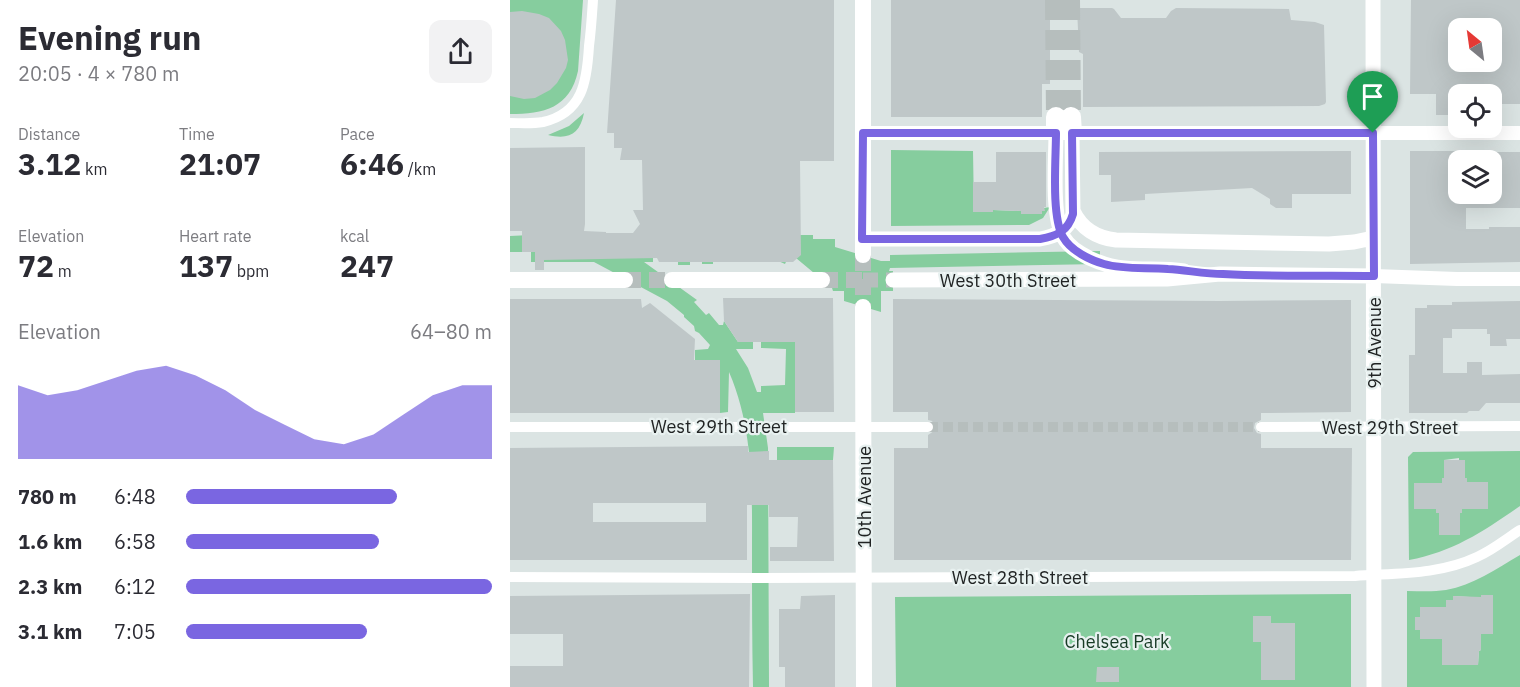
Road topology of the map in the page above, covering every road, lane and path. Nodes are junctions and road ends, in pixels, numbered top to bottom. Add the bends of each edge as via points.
1 (593, 0) edge
2 (863, 0) edge
3 (1373, 0) edge
4 (510, 123) edge
5 (1064, 125) junction
6 (863, 133) junction
7 (1373, 133) junction
8 (1520, 133) edge
9 (1073, 211) junction
10 (1061, 233) junction
11 (1373, 238) junction
12 (863, 247) joint
13 (1220, 274) junction
14 (1374, 276) junction
15 (1520, 279) edge
16 (510, 280) edge
17 (625, 280) tunnel mouth
18 (672, 280) tunnel mouth
19 (822, 280) tunnel mouth
20 (893, 280) tunnel mouth
21 (863, 307) tunnel mouth
22 (510, 426) edge
23 (1520, 426) edge
24 (864, 427) junction
25 (928, 427) tunnel mouth
26 (1261, 427) tunnel mouth
27 (1375, 427) junction
28 (1520, 530) edge
29 (1374, 574) junction
30 (510, 577) edge
31 (864, 578) junction
32 (864, 687) edge
33 (1374, 687) edge

1 - 4 street via 588,73 577,100 553,119
2 - 6 main road
3 - 7 main road, 9th Avenue
5 - 6 street
5 - 7 street
5 - 9 main road
5 - 10 main road via 1056,214
6 - 12 main road
7 - 8 street
7 - 11 main road, 9th Avenue
9 - 10 main road
9 - 11 main road via 1088,230 1116,240 1329,244
10 - 12 main road via 1040,239
10 - 13 main road via 1072,247 1101,263
11 - 14 main road, 9th Avenue
13 - 14 main road, West 30th Street
13 - 20 main road, West 30th Street via 1167,279
14 - 15 street, West 30th Street
14 - 27 main road, 9th Avenue
16 - 17 main road
18 - 19 main road
21 - 24 main road, 10th Avenue
22 - 24 street, West 29th Street
23 - 27 street, West 29th Street
24 - 25 street, West 29th Street
24 - 31 main road, 10th Avenue
26 - 27 street, West 29th Street
27 - 29 main road, 9th Avenue
28 - 29 street, West 28th Street via 1479,557 1459,565 1433,571
29 - 31 street, West 28th Street
29 - 33 main road, 9th Avenue
30 - 31 street, West 28th Street
31 - 32 main road, 10th Avenue

